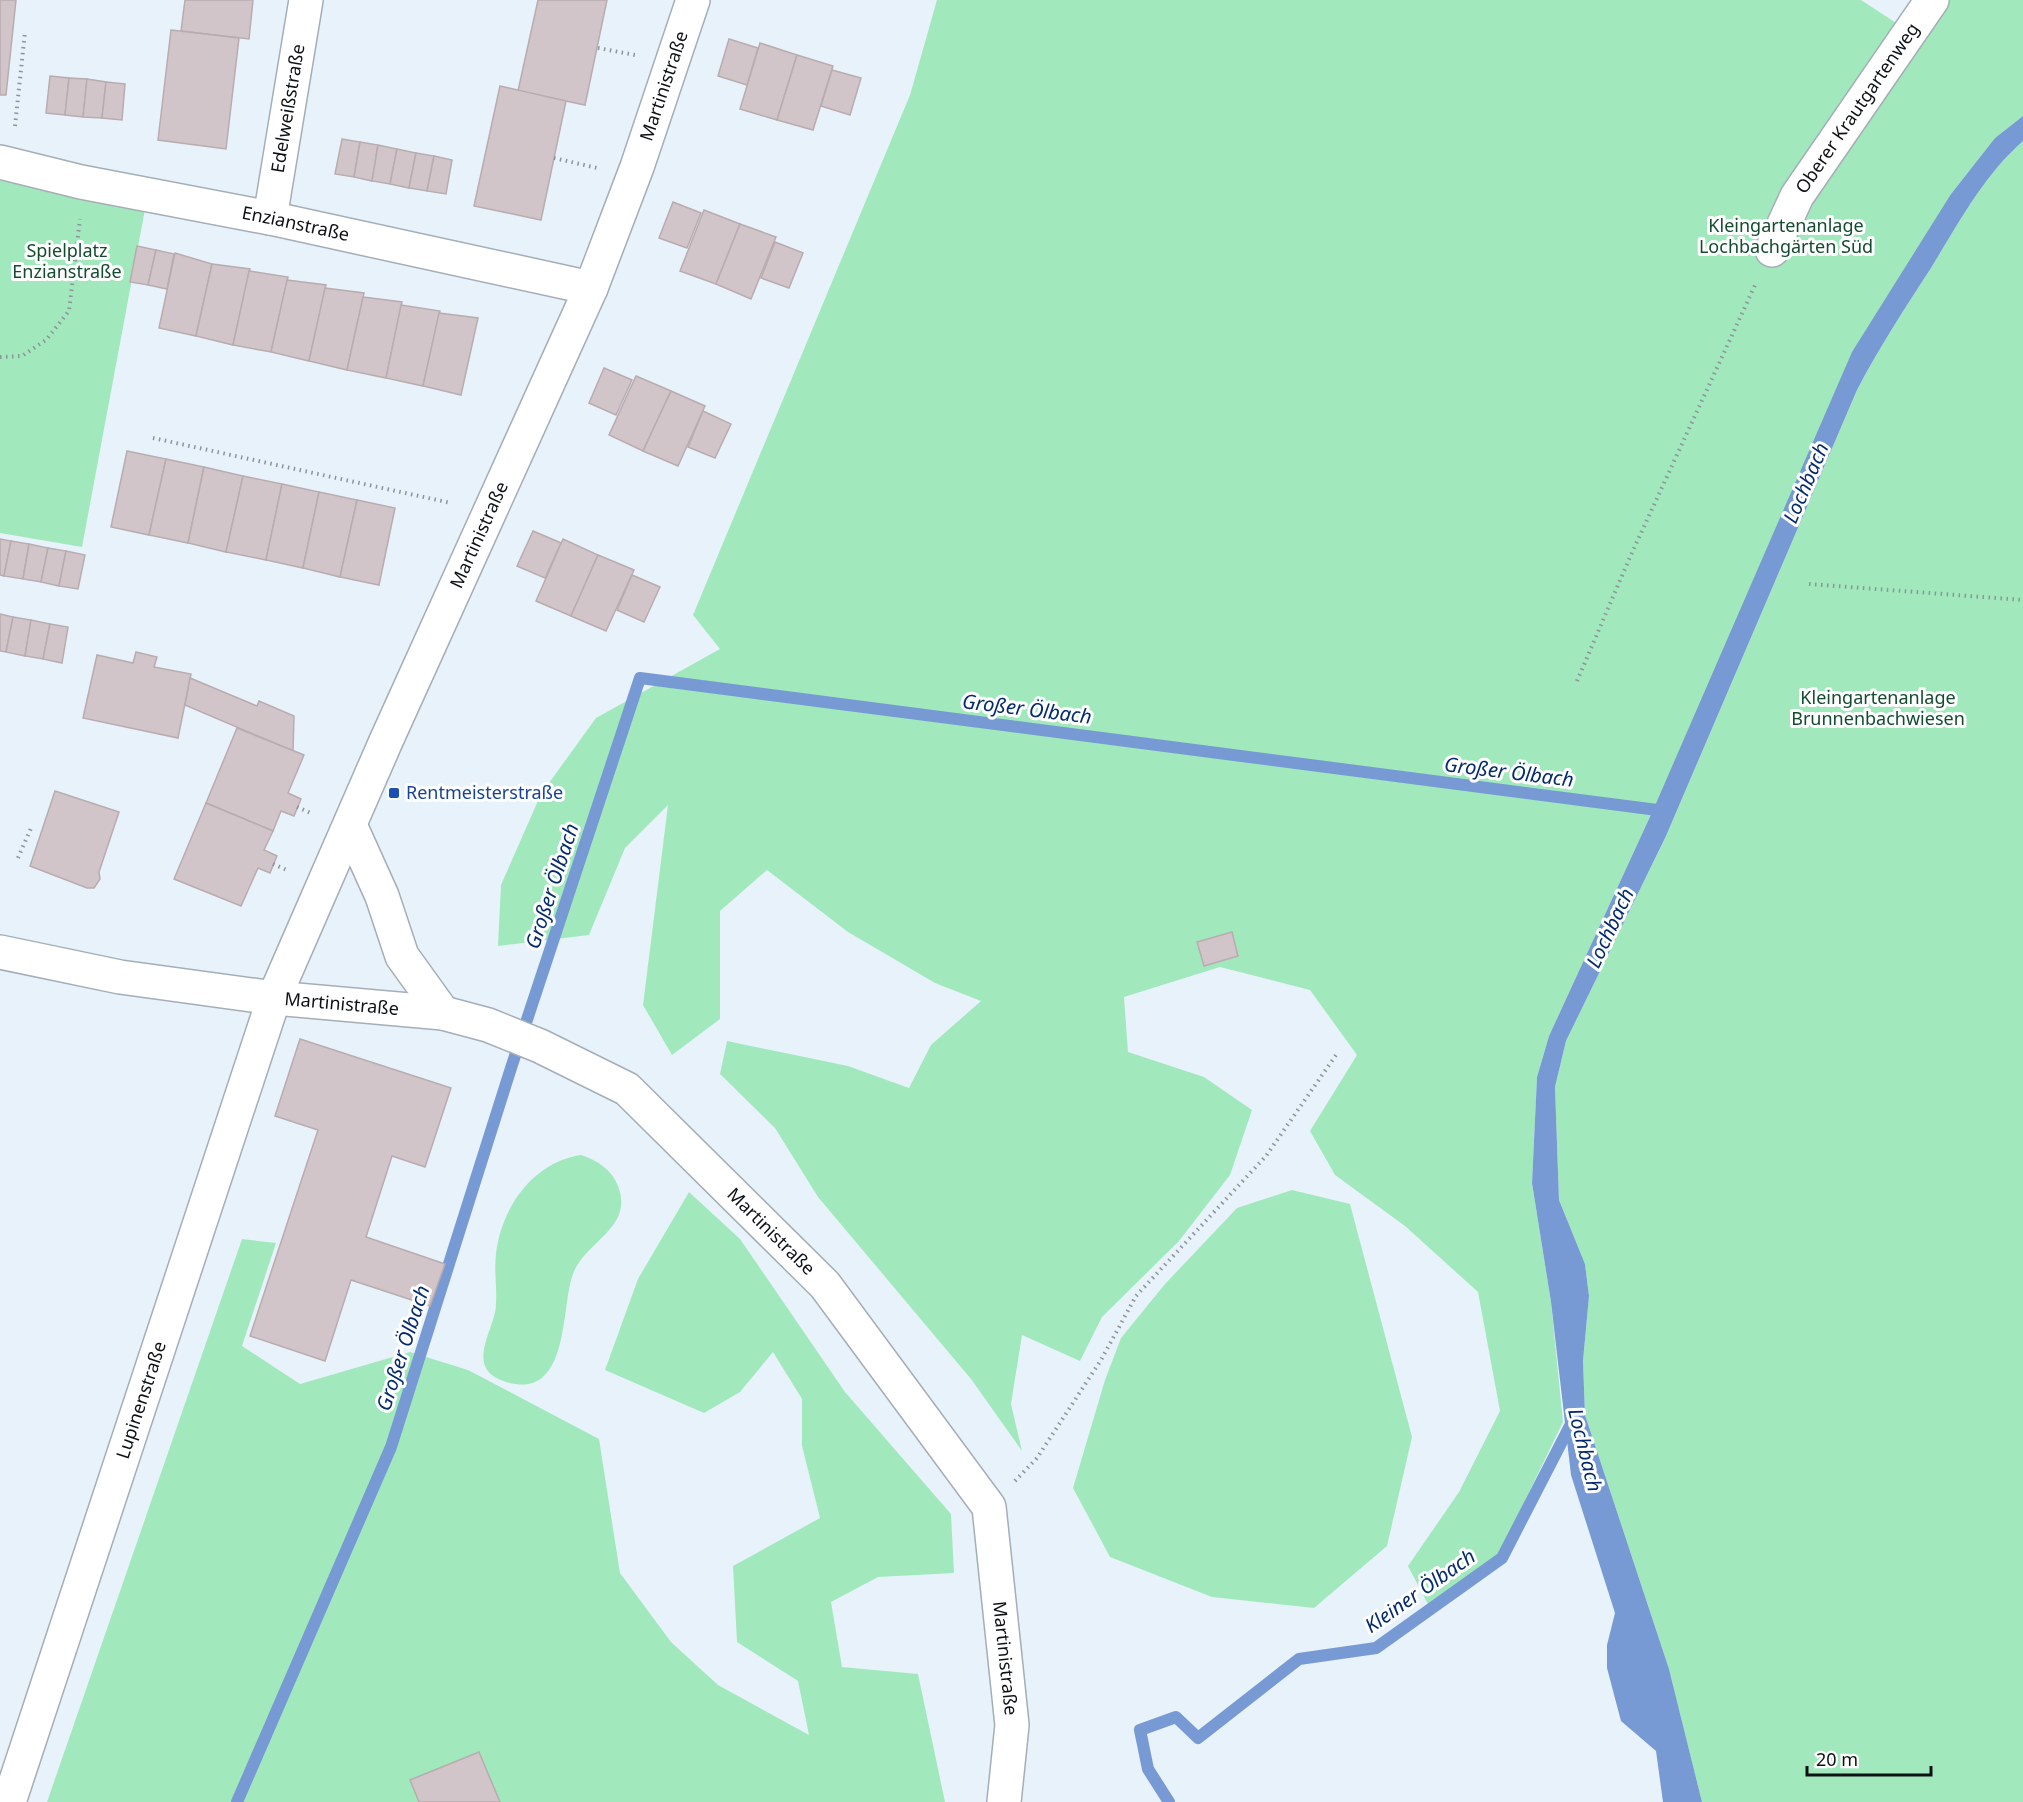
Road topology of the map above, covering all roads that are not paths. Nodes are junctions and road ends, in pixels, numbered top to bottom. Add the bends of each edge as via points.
1 (306, 0) edge
2 (693, 0) edge
3 (1932, 0) edge
4 (6, 163) edge
5 (270, 218) junction
6 (1772, 250) road end
7 (591, 288) junction
8 (350, 825) junction
9 (0, 952) edge
10 (274, 998) junction
11 (443, 1013) junction
12 (9, 1802) edge
13 (1004, 1802) edge

1 - 5 street, Edelweißstraße
2 - 7 street, Martinistraße
3 - 6 street, Oberer Krautgartenweg via 1797,196
4 - 5 street, Enzianstraße via 81,182
5 - 7 street, Enzianstraße
7 - 8 street, Martinistraße
8 - 10 street, Martinistraße
8 - 11 street via 382,896 402,956
9 - 10 street via 120,977
10 - 11 street, Martinistraße
10 - 12 street, Lupinenstraße
11 - 13 street, Martinistraße via 488,1025 540,1046 627,1089 825,1285 989,1508 1012,1725

